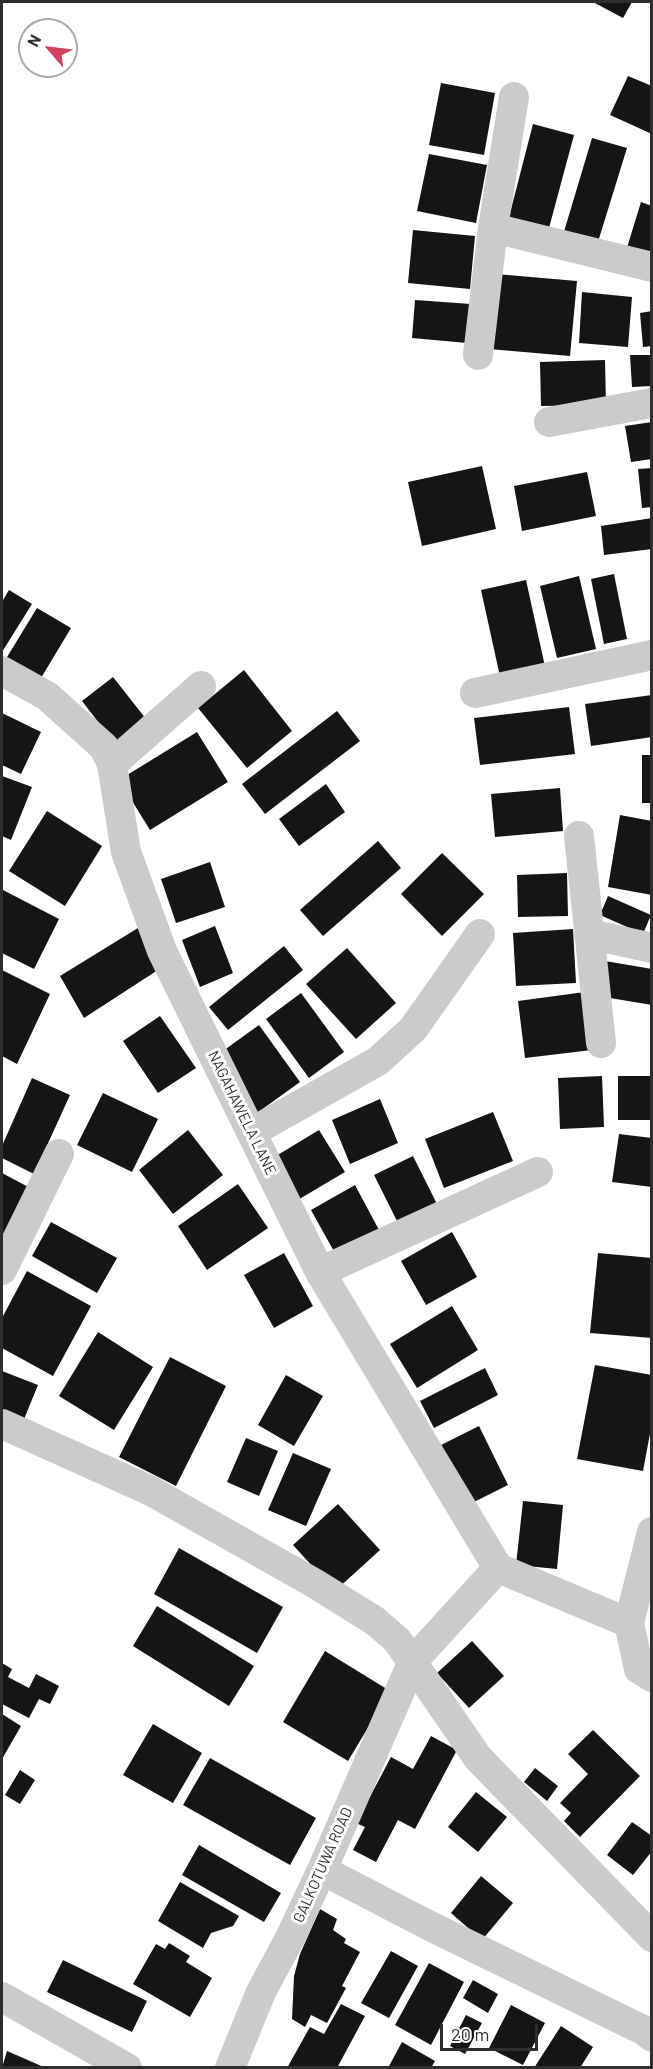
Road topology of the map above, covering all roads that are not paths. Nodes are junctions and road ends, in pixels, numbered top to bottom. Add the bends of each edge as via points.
1 (514, 97) dead end
2 (493, 228) junction
3 (651, 267) edge
4 (478, 355) dead end
5 (651, 403) edge
6 (549, 422) dead end
7 (651, 655) edge
8 (2, 671) edge
9 (201, 686) dead end
10 (475, 693) dead end
11 (112, 764) junction
12 (579, 836) dead end
13 (480, 934) dead end
14 (589, 934) junction
15 (651, 948) edge
16 (601, 1043) dead end
17 (252, 1132) junction
18 (59, 1154) dead end
19 (538, 1173) dead end
20 (2, 1270) edge
21 (320, 1272) junction
22 (2, 1424) edge
23 (651, 1532) edge
24 (498, 1568) junction
25 (629, 1623) junction
26 (413, 1661) junction
27 (651, 1677) edge
28 (321, 1870) junction
29 (651, 1937) edge
30 (2, 1997) edge
31 (649, 2029) edge
32 (127, 2067) edge
33 (230, 2067) edge

1 - 2 street
2 - 3 street
2 - 4 street
5 - 6 street
7 - 10 street
8 - 11 street, NAGAHAWELA LANE via 47,696 104,747
9 - 11 street
11 - 17 street, NAGAHAWELA LANE via 126,852 162,951
12 - 14 street
13 - 17 street via 413,1029 378,1061
14 - 15 street
14 - 16 street
17 - 21 street, NAGAHAWELA LANE
18 - 20 street
19 - 21 street
21 - 24 street, NAGAHAWELA LANE
22 - 26 street via 151,1491 304,1577 375,1621
23 - 25 street
24 - 25 street
24 - 26 street, GALKOTUWA ROAD
25 - 27 street via 639,1669
26 - 28 street, GALKOTUWA ROAD
26 - 29 street via 478,1758
28 - 31 street via 441,1932
28 - 33 street, GALKOTUWA ROAD via 261,1992
30 - 32 street

